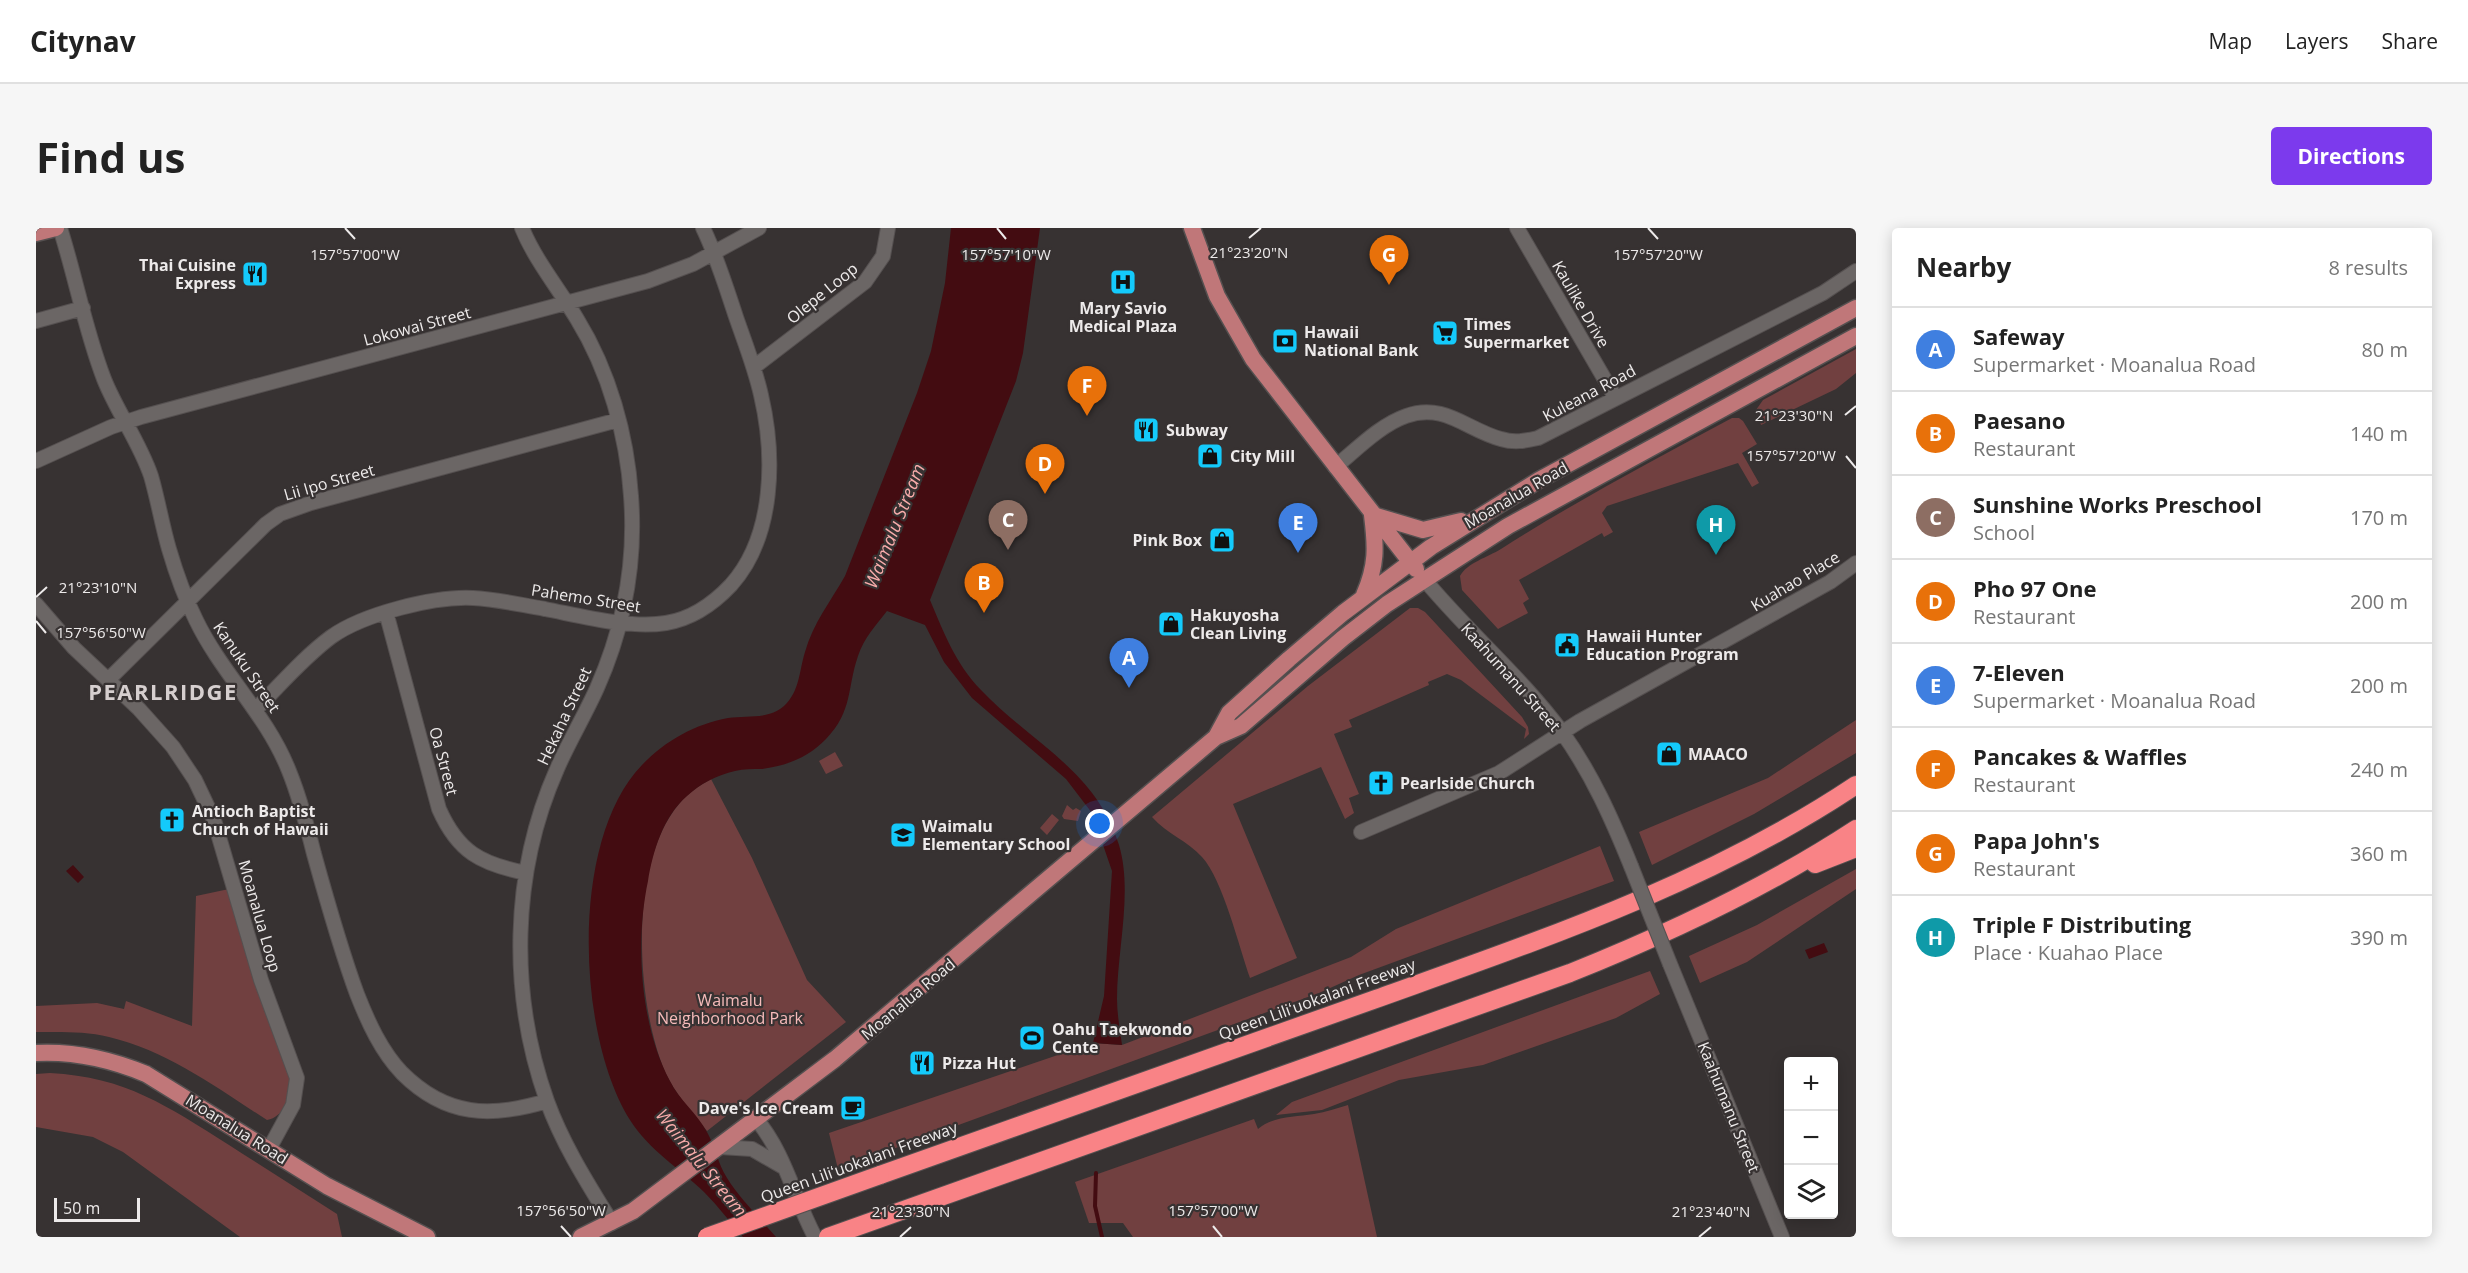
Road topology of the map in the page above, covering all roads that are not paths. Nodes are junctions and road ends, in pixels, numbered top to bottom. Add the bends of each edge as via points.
1 (58, 228) edge
2 (522, 228) edge
3 (703, 228) edge
4 (759, 228) edge
5 (888, 228) edge
6 (1192, 228) edge
7 (1517, 228) edge
8 (36, 233) edge
9 (714, 253) junction
10 (1856, 271) edge
11 (566, 302) junction
12 (83, 308) junction
13 (1856, 308) edge
14 (36, 321) edge
15 (1856, 336) edge
16 (754, 367) junction
17 (1615, 398) junction
18 (618, 420) junction
19 (126, 422) junction
20 (36, 461) edge
21 (1335, 467) junction
22 (1372, 514) junction
23 (1480, 516) junction
24 (1410, 562) junction
25 (1856, 562) edge
26 (1424, 579) junction
27 (1364, 596) junction
28 (187, 601) junction
29 (36, 604) edge
30 (386, 612) junction
31 (620, 622) junction
32 (108, 680) junction
33 (256, 709) junction
34 (1562, 732) junction
35 (1216, 736) junction
36 (1856, 785) edge
37 (1856, 829) edge
38 (1361, 832) dead end
39 (1856, 848) edge
40 (526, 873) junction
41 (1772, 881) junction
42 (36, 1053) edge
43 (547, 1101) junction
44 (756, 1119) junction
45 (720, 1147) junction
46 (269, 1149) junction
47 (784, 1168) junction
48 (612, 1223) junction
49 (427, 1237) edge
50 (582, 1237) edge
51 (707, 1237) edge
52 (815, 1237) edge
53 (828, 1237) edge
54 (1782, 1237) edge

1 - 8 main road
1 - 12 street, Kanuku Street
2 - 11 street, Hekaha Street
3 - 9 street, Pahemo Street
4 - 9 street
5 - 16 street, Olepe Loop via 883,256 865,282
6 - 21 main road, Kaahumanu Street via 1217,296 1239,337
7 - 17 street, Kaulike Drive
9 - 11 street, Lokowai Street via 673,273
9 - 16 street, Pahemo Street
10 - 17 street, Kuleana Road via 1815,298
11 - 18 street, Hekaha Street via 595,354
11 - 19 street, Lokowai Street
12 - 14 street
12 - 19 street, Kanuku Street via 105,380
13 - 23 main road, Moanalua Road
15 - 26 main road, Moanalua Road via 1555,499
16 - 31 street, Pahemo Street via 765,418 768,478 761,524 746,565 725,591 688,616 654,624
17 - 21 street, Kuleana Road via 1544,436 1518,441 1500,439 1443,413 1415,413 1391,423
18 - 28 street, Lii Ipo Street via 287,511 266,524
18 - 31 street, Hekaha Street via 627,461 632,518 630,567
19 - 20 street, Lokowai Street
19 - 28 street, Kanuku Street via 151,477 169,551
21 - 22 main road, Kaahumanu Street
22 - 23 main road via 1424,530
22 - 24 main road, Kaahumanu Street
22 - 27 main road via 1376,558
23 - 24 main road, Moanalua Road
24 - 26 main road, Kaahumanu Street
24 - 27 main road, Moanalua Road
25 - 34 street, Kuahao Place via 1830,582
26 - 34 street, Kaahumanu Street
26 - 35 main road, Moanalua Road via 1343,639 1241,726
27 - 35 main road, Moanalua Road via 1229,712
28 - 32 street, Lii Ipo Street
28 - 33 street, Kanuku Street via 208,643
29 - 32 street, Moanalua Loop
30 - 31 street, Pahemo Street via 441,600 475,598
30 - 33 street, Pahemo Street via 330,638
30 - 40 street, Oa Street via 444,820 474,855 497,867
31 - 40 street, Hekaha Street via 598,685 546,796
32 - 46 street, Moanalua Loop via 157,727 184,760 220,838 261,980 297,1078 293,1105
33 - 43 street, Kanuku Street via 290,773 340,949 367,1019 387,1055 422,1090 464,1109 502,1112
34 - 38 street, Kuahao Place via 1499,773
34 - 54 street, Kaahumanu Street, bridge via 1593,781 1631,866
35 - 44 main road, Moanalua Road via 865,1035
36 - 51 highway, Queen Liliʻuokalani Freeway, bridge via 1789,828 1722,863 1551,936
37 - 41 highway
39 - 41 highway
40 - 43 street, Hekaha Street via 520,920 522,989 530,1042
41 - 53 highway via 1570,973
42 - 46 main road, Moanalua Road via 86,1055 126,1065 170,1087
43 - 48 street, Hekaha Street via 568,1148
44 - 45 main road, Moanalua Road
44 - 47 street via 770,1135
45 - 47 street via 752,1149
45 - 48 main road, Moanalua Road
46 - 49 main road, Moanalua Road via 353,1200
47 - 52 street
48 - 50 main road, Moanalua Road

